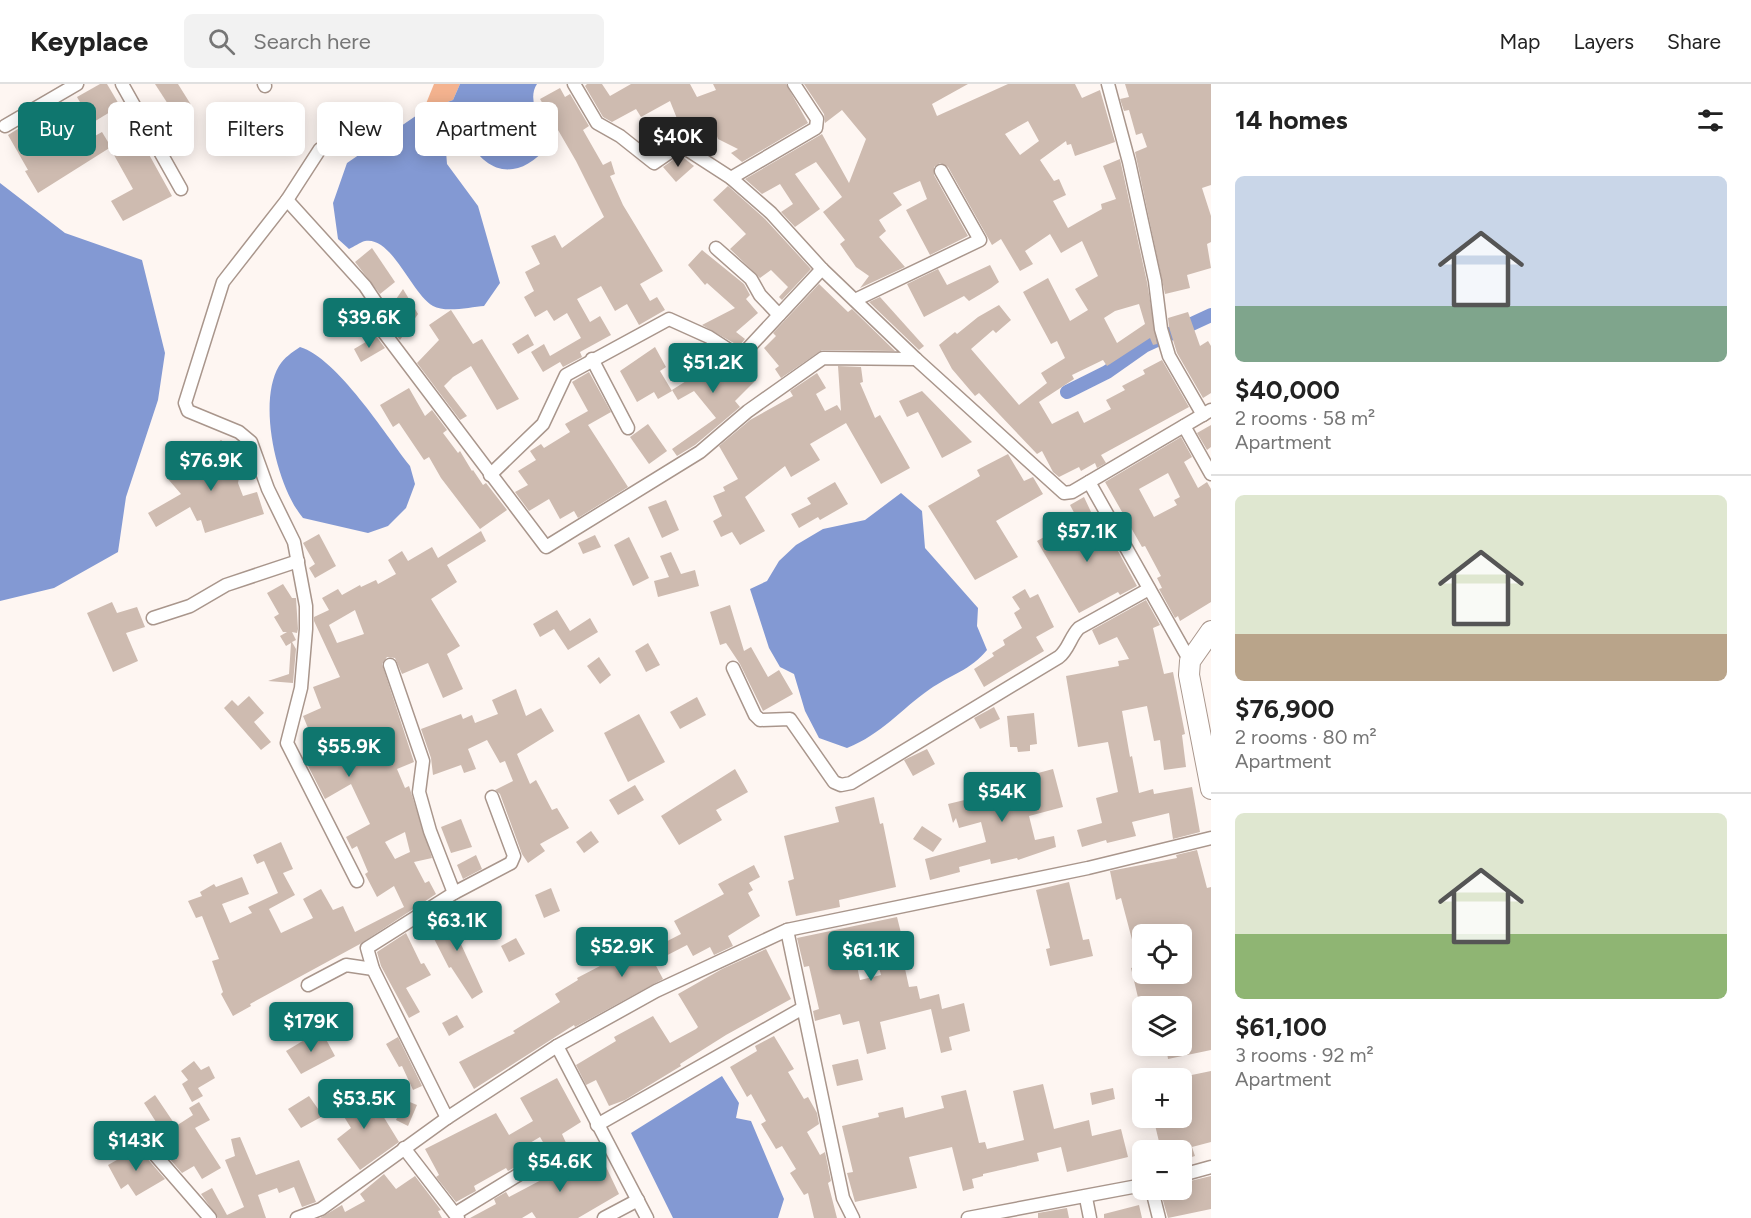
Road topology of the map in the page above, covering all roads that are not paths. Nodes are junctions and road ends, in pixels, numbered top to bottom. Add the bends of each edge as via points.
1 (77, 84) edge
2 (122, 84) edge
3 (574, 84) edge
4 (794, 84) edge
5 (1108, 84) edge
6 (5, 126) dead end
7 (317, 154) edge
8 (942, 171) dead end
9 (731, 178) junction
10 (181, 189) dead end
11 (287, 200) junction
12 (716, 248) dead end
13 (822, 269) junction
14 (855, 300) junction
15 (779, 315) junction
16 (592, 359) junction
17 (916, 359) junction
18 (1207, 412) edge
19 (1184, 426) junction
20 (628, 428) dead end
21 (1211, 474) edge
22 (490, 475) junction
23 (1089, 482) junction
24 (297, 561) junction
25 (1149, 589) junction
26 (153, 618) dead end
27 (1211, 631) edge
28 (1190, 661) junction
29 (390, 665) dead end
30 (733, 668) dead end
31 (1207, 753) edge
32 (1211, 789) edge
33 (492, 797) dead end
34 (1211, 838) edge
35 (357, 881) dead end
36 (454, 893) junction
37 (787, 930) junction
38 (373, 969) junction
39 (308, 985) dead end
40 (803, 1008) junction
41 (557, 1046) junction
42 (447, 1118) junction
43 (597, 1125) junction
44 (143, 1141) dead end
45 (404, 1148) junction
46 (544, 1159) dead end
47 (1211, 1167) edge
48 (1192, 1172) edge
49 (1132, 1188) edge
50 (1086, 1198) junction
51 (638, 1200) junction
52 (1154, 1200) edge
53 (457, 1216) edge
54 (210, 1218) edge
55 (297, 1218) edge
56 (604, 1218) edge
57 (647, 1218) edge
58 (853, 1218) edge
59 (968, 1218) edge
60 (1090, 1218) edge
61 (1159, 1218) edge

1 - 6 street
2 - 10 street
3 - 9 street via 597,123 654,163 680,145
4 - 9 street via 817,119 816,128
5 - 18 street via 1169,356
7 - 11 street
8 - 14 street via 980,240
9 - 13 street via 771,213
11 - 22 street via 365,286 383,313 376,322
11 - 24 street via 223,282 185,403 188,411 239,432 251,442 294,542
12 - 15 street via 751,279
13 - 14 street
13 - 15 street
14 - 17 street
15 - 16 street via 740,357 710,337 669,319
16 - 20 street
16 - 22 street via 566,375 543,424
17 - 22 street via 823,358 748,411 700,453 546,547
17 - 23 street via 1064,493
18 - 19 street
19 - 21 street
19 - 23 street
23 - 25 street
24 - 26 street via 226,585 190,606
24 - 35 street via 306,606 306,629 301,688 287,743
25 - 28 street
25 - 30 street via 1079,628 1067,651 1059,657 842,785 834,782 790,719 760,720 755,715
27 - 28 main road
28 - 31 main road via 1190,690
29 - 36 street via 423,761 419,792
31 - 32 main road
33 - 36 street via 514,859 489,877
34 - 37 street via 1088,868
36 - 38 street via 367,948
37 - 40 street
37 - 41 street via 656,991
38 - 39 street via 346,965
38 - 42 street
40 - 43 street
40 - 58 street via 843,1198
41 - 42 street
41 - 43 street
42 - 45 street
43 - 51 street
44 - 54 street
45 - 53 street
45 - 55 street via 321,1209
46 - 53 street
47 - 48 street
49 - 50 street
50 - 59 street
50 - 60 street
51 - 56 street
51 - 57 street
52 - 61 street

